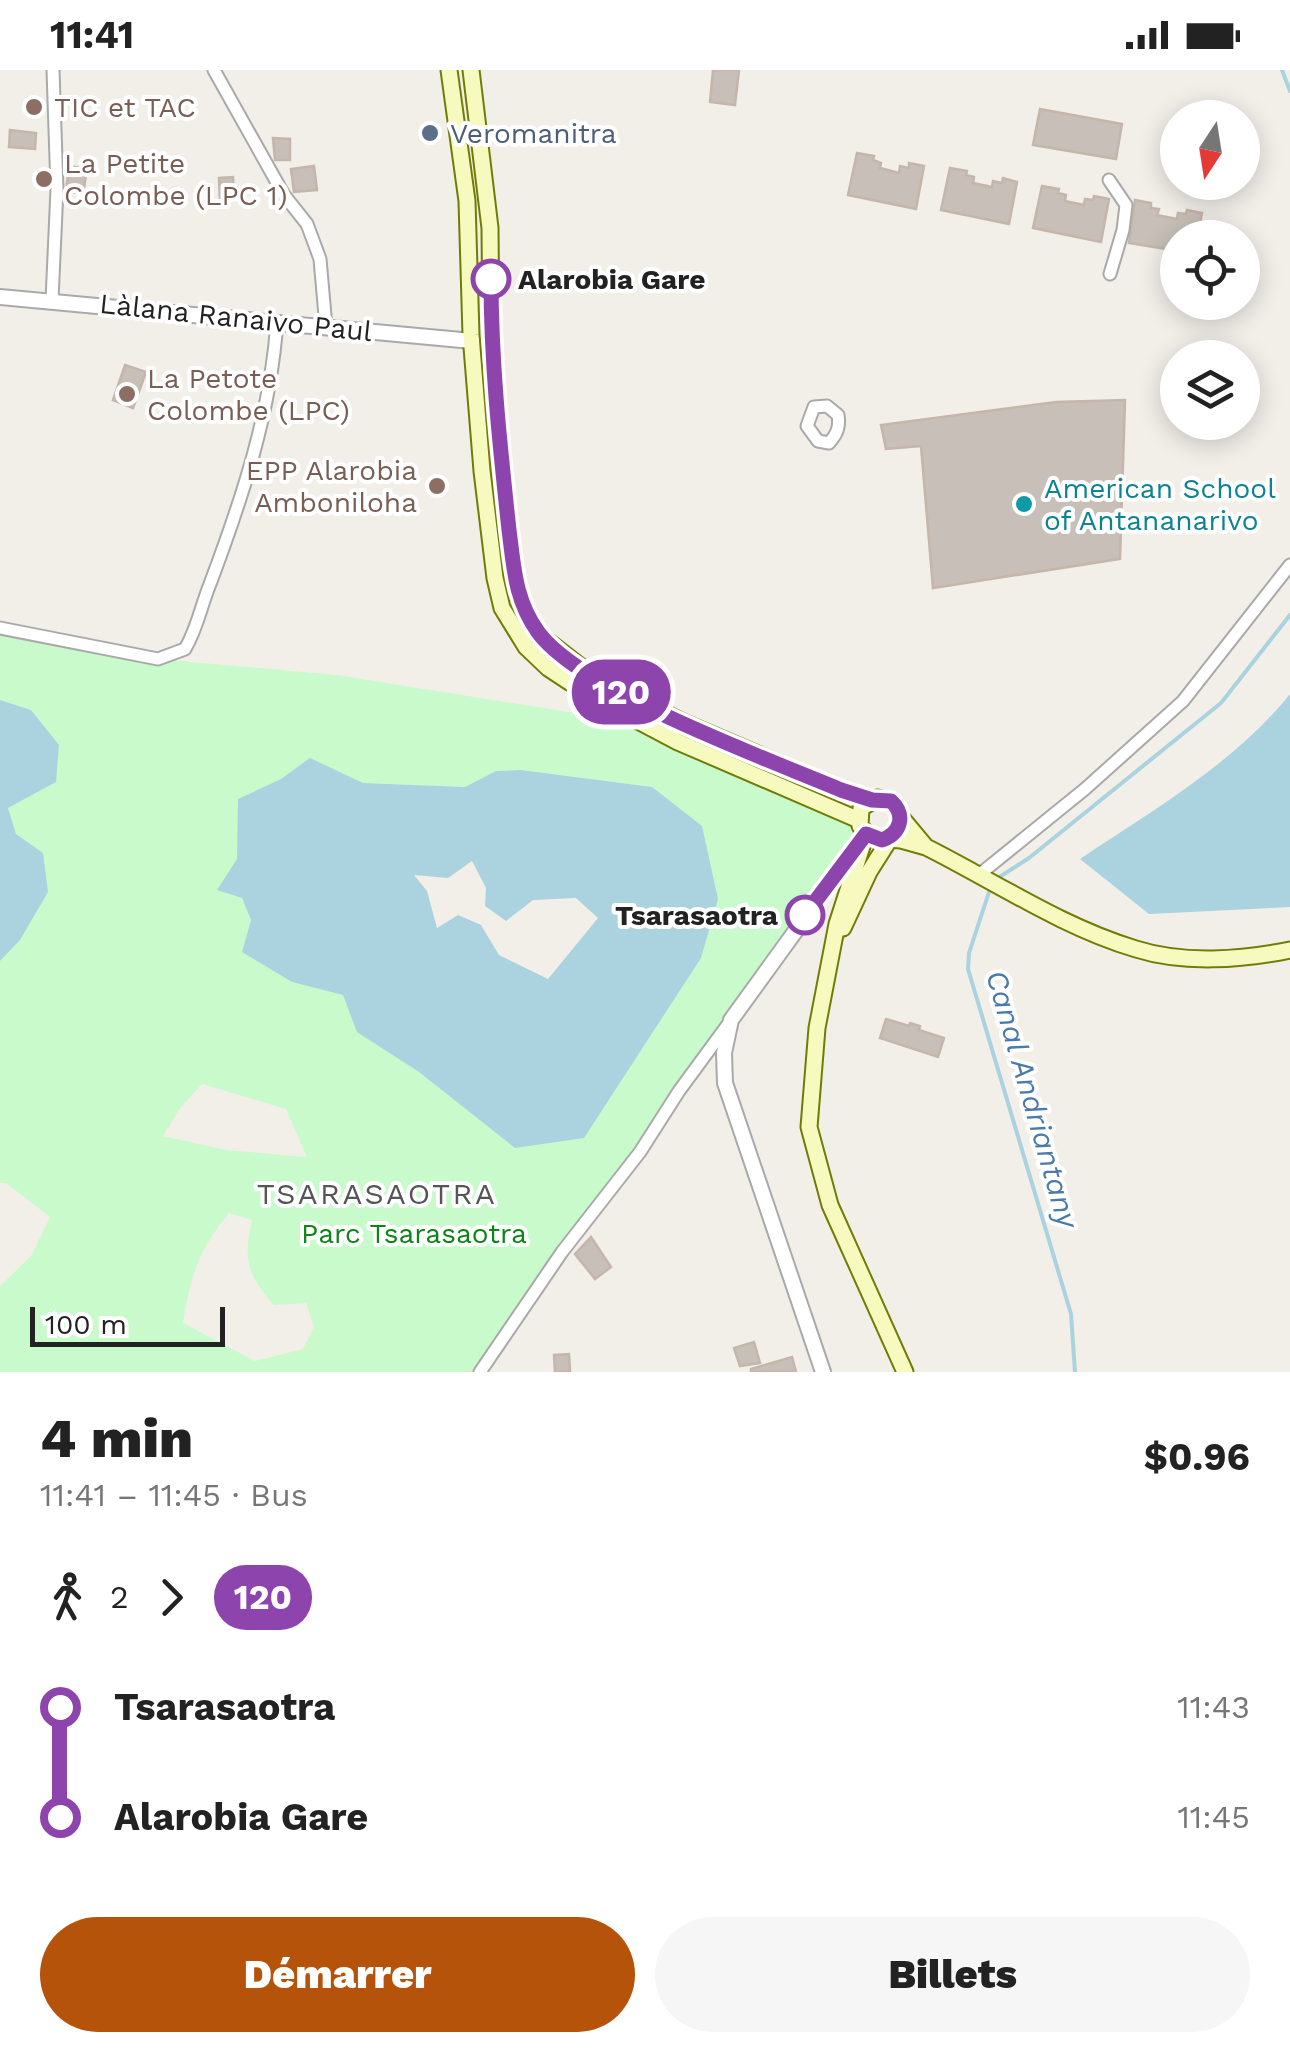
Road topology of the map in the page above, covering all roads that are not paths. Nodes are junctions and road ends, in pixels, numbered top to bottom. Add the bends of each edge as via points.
1 (52, 70) edge
2 (214, 70) edge
3 (450, 70) edge
4 (471, 70) edge
5 (1108, 180) dead end
6 (1110, 274) dead end
7 (0, 297) edge
8 (52, 300) junction
9 (277, 321) junction
10 (326, 326) junction
11 (472, 342) junction
12 (1290, 566) edge
13 (0, 628) edge
14 (872, 800) junction
15 (901, 817) junction
16 (862, 828) junction
17 (888, 838) junction
18 (926, 846) junction
19 (980, 874) junction
20 (819, 896) junction
21 (841, 909) junction
22 (834, 947) junction
23 (1290, 950) edge
24 (731, 1020) junction
25 (480, 1372) edge
26 (823, 1372) edge
27 (905, 1372) edge

1 - 8 street
2 - 10 street via 307,224 320,259
3 - 11 main road via 469,230
4 - 14 main road via 490,228 500,469 520,601 540,635 598,680
5 - 6 street via 1126,206
7 - 8 street, Làlana Ranaivo Paul
8 - 9 street, Làlana Ranaivo Paul
9 - 10 street, Làlana Ranaivo Paul
9 - 13 street via 274,373 259,435 185,649 158,659
10 - 11 street, Làlana Ranaivo Paul
11 - 16 main road via 495,578 502,608 526,647 579,689 676,742
12 - 19 street via 1183,702
14 - 15 main road via 891,801
14 - 16 main road via 861,808
15 - 17 main road
15 - 18 main road
16 - 17 main road via 876,839
16 - 20 street
16 - 21 main road
17 - 18 main road
17 - 22 main road
18 - 19 main road
19 - 23 main road via 1118,943 1160,955 1215,958
20 - 21 street
20 - 24 street
21 - 22 main road
22 - 27 main road via 809,1127 830,1205
24 - 25 street
24 - 26 street via 725,1083

